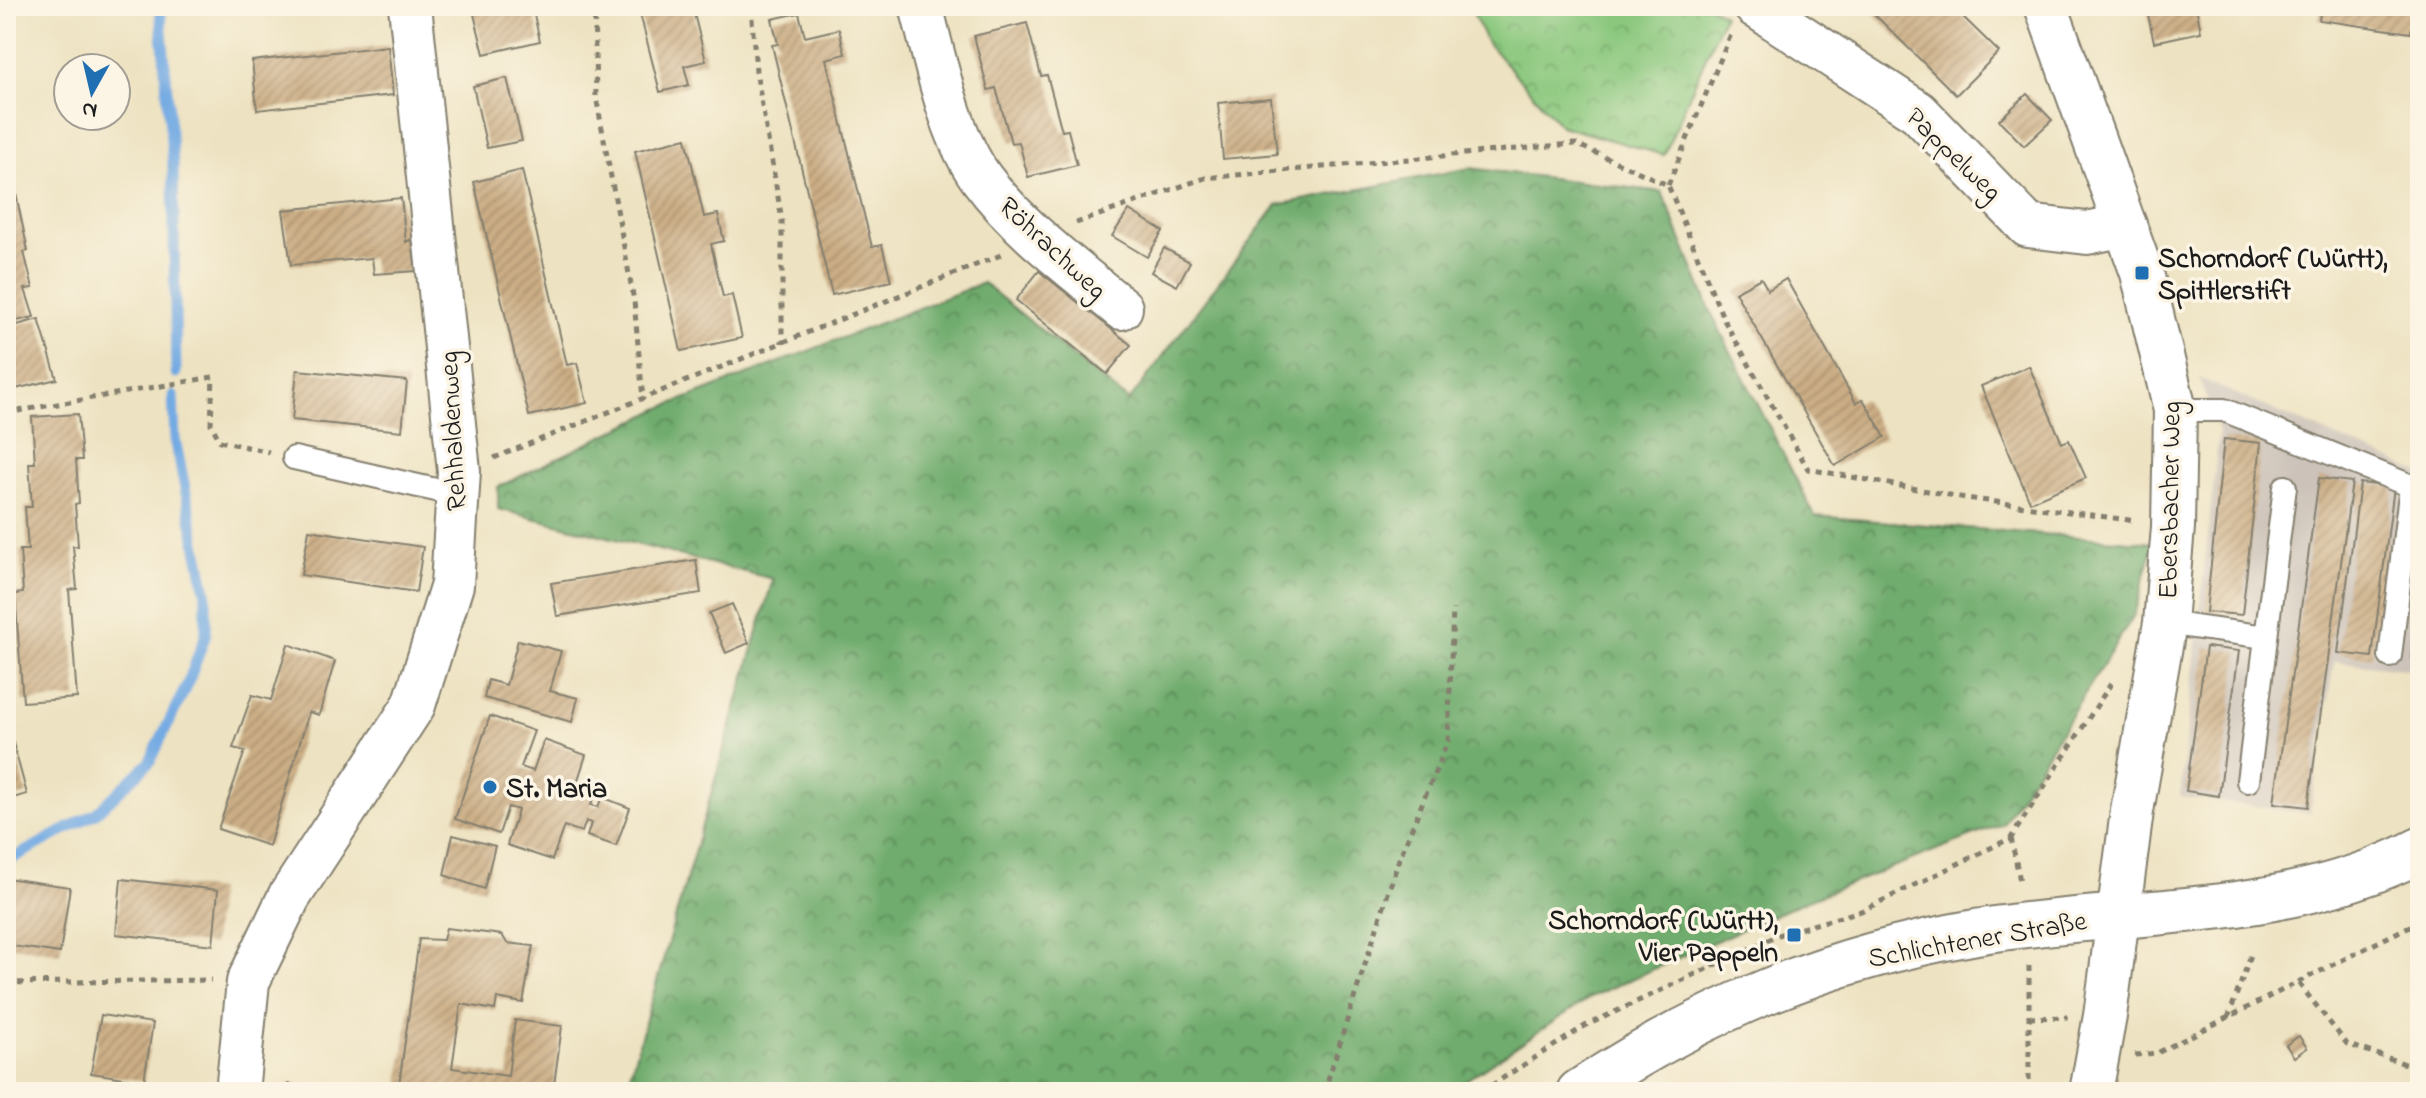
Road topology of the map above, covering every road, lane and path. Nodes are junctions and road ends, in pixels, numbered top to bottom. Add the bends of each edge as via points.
1 (410, 6) edge
2 (594, 6) edge
3 (751, 6) edge
4 (921, 6) edge
5 (1755, 6) edge
6 (2046, 6) edge
7 (1728, 39) dead end
8 (1668, 185) junction
9 (2125, 225) junction
10 (1035, 237) junction
11 (1121, 308) dead end
12 (782, 343) junction
13 (643, 399) junction
14 (2175, 410) junction
15 (6, 413) edge
16 (294, 458) joint
17 (459, 483) junction
18 (2285, 487) dead end
19 (2173, 527) junction
20 (1453, 609) dead end
21 (2165, 623) junction
22 (2266, 637) junction
23 (2390, 656) dead end
24 (2121, 670) dead end
25 (2248, 781) dead end
26 (2420, 850) edge
27 (2020, 881) dead end
28 (2117, 915) junction
29 (2420, 921) edge
30 (2251, 955) dead end
31 (2029, 963) dead end
32 (222, 980) dead end
33 (6, 983) edge
34 (2299, 984) junction
35 (2228, 1018) junction
36 (2420, 1069) edge
37 (2095, 1075) edge
38 (237, 1092) edge
39 (1324, 1092) edge
40 (1579, 1092) edge
41 (2029, 1092) edge

1 - 17 street, Rehhaldenweg
2 - 13 path via 596,96 634,301
3 - 12 path via 756,71 782,220
4 - 10 street, Röhrachweg via 950,112 980,177
5 - 9 street, Pappelweg via 1918,112 2028,226 2087,233
6 - 9 street, Ebersbacher Weg
7 - 8 path
8 - 10 path via 1576,144 1560,145 1205,178
8 - 19 path via 1724,320 1808,469
9 - 14 street, Ebersbacher Weg
10 - 11 street, Röhrachweg
10 - 12 path via 994,259
12 - 13 path
13 - 17 path
14 - 19 street, Ebersbacher Weg
14 - 23 lane via 2224,410 2411,486
15 - 16 path via 213,377 211,424 220,441
16 - 17 lane
17 - 38 street, Rehhaldenweg via 452,585 414,705 289,897 248,982
18 - 22 lane
19 - 21 street, Ebersbacher Weg
20 - 39 path via 1448,741 1399,859
21 - 22 lane
21 - 28 street, Ebersbacher Weg
22 - 25 lane
24 - 27 path via 2011,838
26 - 28 main road, Schlichtener Straße via 2317,892
28 - 37 street, Ebersbacher Weg
28 - 40 main road, Schlichtener Straße via 1976,932 1816,970 1692,1024
29 - 34 path
30 - 35 path
31 - 41 path
32 - 33 path
34 - 35 path
34 - 36 path via 2347,1044
35 - 37 path via 2157,1053

